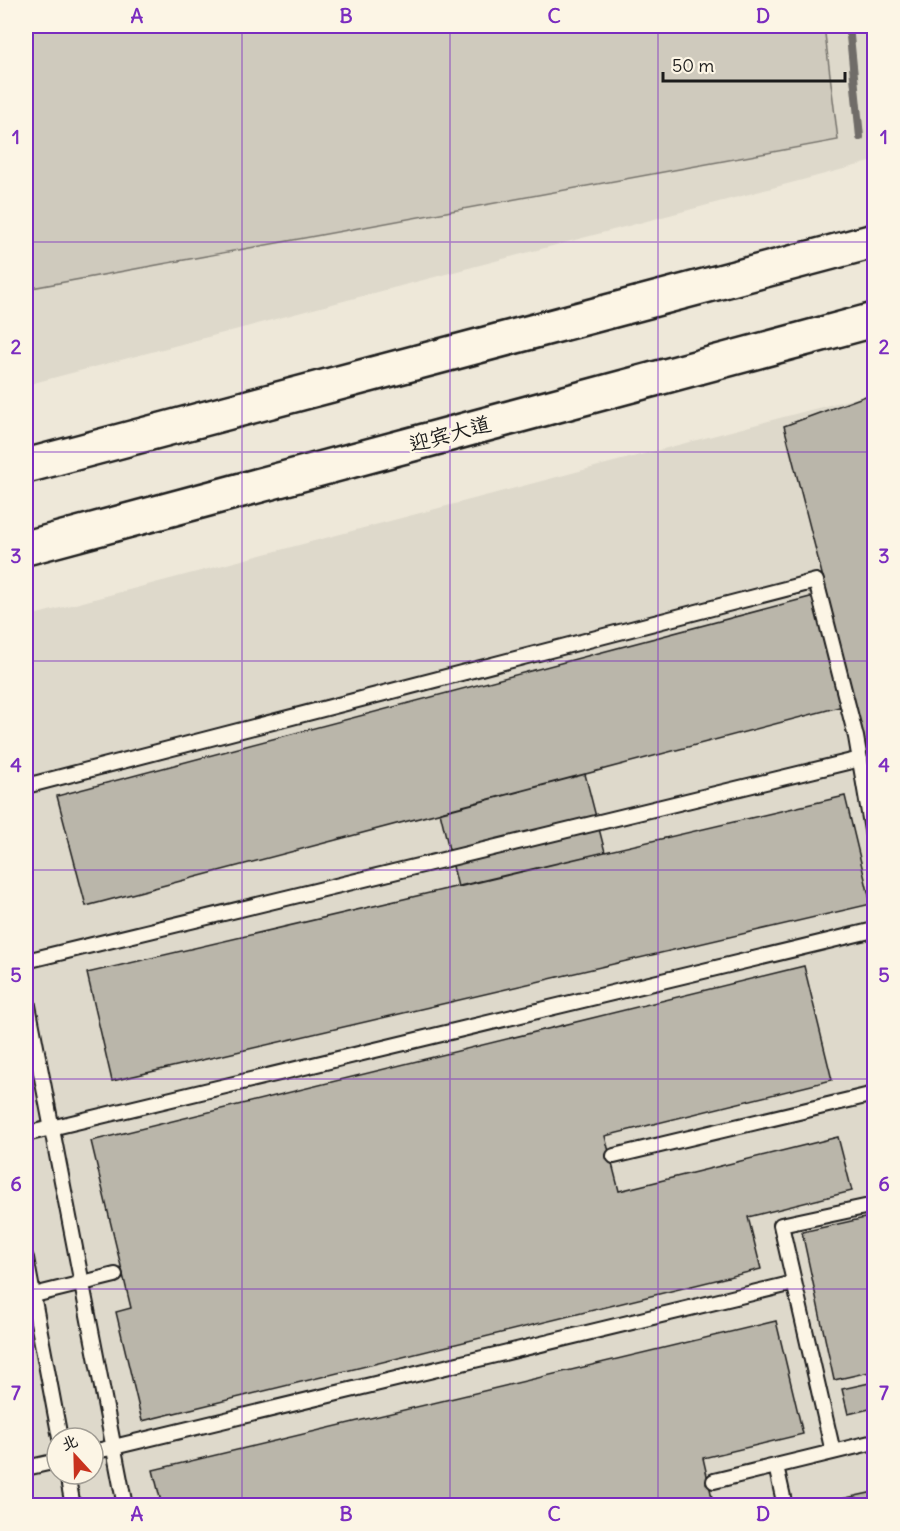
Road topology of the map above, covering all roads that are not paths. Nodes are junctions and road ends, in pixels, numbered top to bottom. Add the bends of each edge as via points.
1 (874, 241) edge
2 (874, 320) edge
3 (26, 466) edge
4 (26, 548) edge
5 (860, 759) junction
6 (26, 786) edge
7 (874, 842) edge
8 (874, 930) edge
9 (26, 961) edge
10 (26, 995) edge
11 (874, 1094) edge
12 (52, 1128) junction
13 (26, 1134) edge
14 (614, 1156) dead end
15 (874, 1205) edge
16 (26, 1258) edge
17 (115, 1275) dead end
18 (82, 1283) junction
19 (794, 1283) junction
20 (29, 1296) edge
21 (57, 1426) edge
22 (874, 1442) edge
23 (114, 1447) junction
24 (105, 1449) edge
25 (833, 1452) junction
26 (45, 1464) edge
27 (776, 1466) junction
28 (26, 1468) edge
29 (714, 1481) dead end
30 (69, 1486) edge
31 (73, 1506) edge
32 (125, 1506) edge
33 (785, 1506) edge

1 - 3 highway
2 - 4 highway, 迎宾大道
5 - 6 lane via 816,581
5 - 7 lane
5 - 9 lane
8 - 12 lane
10 - 12 lane
11 - 14 lane
12 - 13 lane
12 - 18 lane
15 - 19 lane via 781,1225
16 - 20 lane
17 - 18 lane
18 - 20 lane
18 - 23 lane
19 - 23 lane
19 - 25 lane
20 - 21 lane
22 - 25 lane
23 - 24 lane
23 - 32 lane
25 - 27 lane
26 - 28 lane
27 - 29 lane
27 - 33 lane
30 - 31 lane

